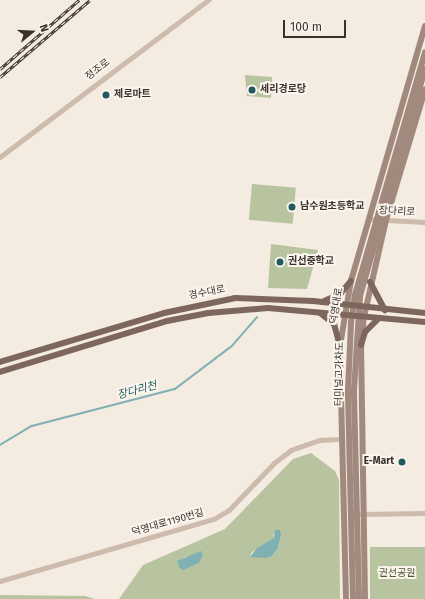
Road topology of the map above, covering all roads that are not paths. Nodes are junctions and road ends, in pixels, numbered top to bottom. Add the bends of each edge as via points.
1 (208, 0) edge
2 (425, 27) edge
3 (419, 47) junction
4 (425, 53) edge
5 (423, 72) edge
6 (425, 90) edge
7 (410, 110) junction
8 (0, 157) edge
9 (368, 219) junction
10 (386, 220) junction
11 (425, 222) edge
12 (351, 281) junction
13 (370, 282) junction
14 (321, 302) junction
15 (346, 306) junction
16 (365, 308) junction
17 (385, 310) junction
18 (319, 312) junction
19 (425, 313) edge
20 (345, 315) junction
21 (364, 317) junction
22 (379, 318) junction
23 (425, 322) edge
24 (361, 345) junction
25 (340, 346) junction
26 (0, 362) edge
27 (0, 372) edge
28 (342, 439) junction
29 (364, 514) junction
30 (425, 514) edge
31 (343, 516) junction
32 (0, 580) edge
33 (346, 599) edge
34 (353, 599) edge
35 (359, 599) edge
36 (365, 599) edge

1 - 8 street, 정조로
2 - 3 main road, 덕영대로
3 - 5 main road
3 - 9 main road, 덕영대로
4 - 5 main road
5 - 7 main road
6 - 10 main road
7 - 34 main road, 터미널고가차도 via 355,295 351,323 348,390
7 - 35 main road, 터미널고가차도 via 360,296 354,390
9 - 10 street, 장다리로
9 - 12 main road, 덕영대로
10 - 11 street, 장다리로
10 - 13 main road
12 - 14 main road via 340,294
12 - 15 main road, 덕영대로
13 - 16 main road
13 - 17 main road
14 - 15 main road, 경수대로
14 - 26 main road, 경수대로 via 235,298 208,303 164,312
15 - 16 main road, 경수대로
15 - 20 main road, 덕영대로
16 - 17 main road, 경수대로
16 - 21 main road
17 - 19 main road, 경수대로
18 - 20 main road, 경수대로
18 - 25 main road via 334,324
18 - 27 main road, 경수대로 via 268,308 208,313 167,321
20 - 21 main road, 경수대로
20 - 25 main road, 덕영대로
21 - 22 main road, 경수대로
21 - 24 main road
22 - 23 main road, 경수대로
22 - 24 main road via 365,332
24 - 29 main road
25 - 28 main road, 덕영대로
28 - 31 main road, 덕영대로
28 - 32 street, 덕영대로1190번길 via 320,440 292,450 274,463 229,510 214,519
29 - 30 street
29 - 31 street
29 - 36 main road
31 - 33 main road, 덕영대로

